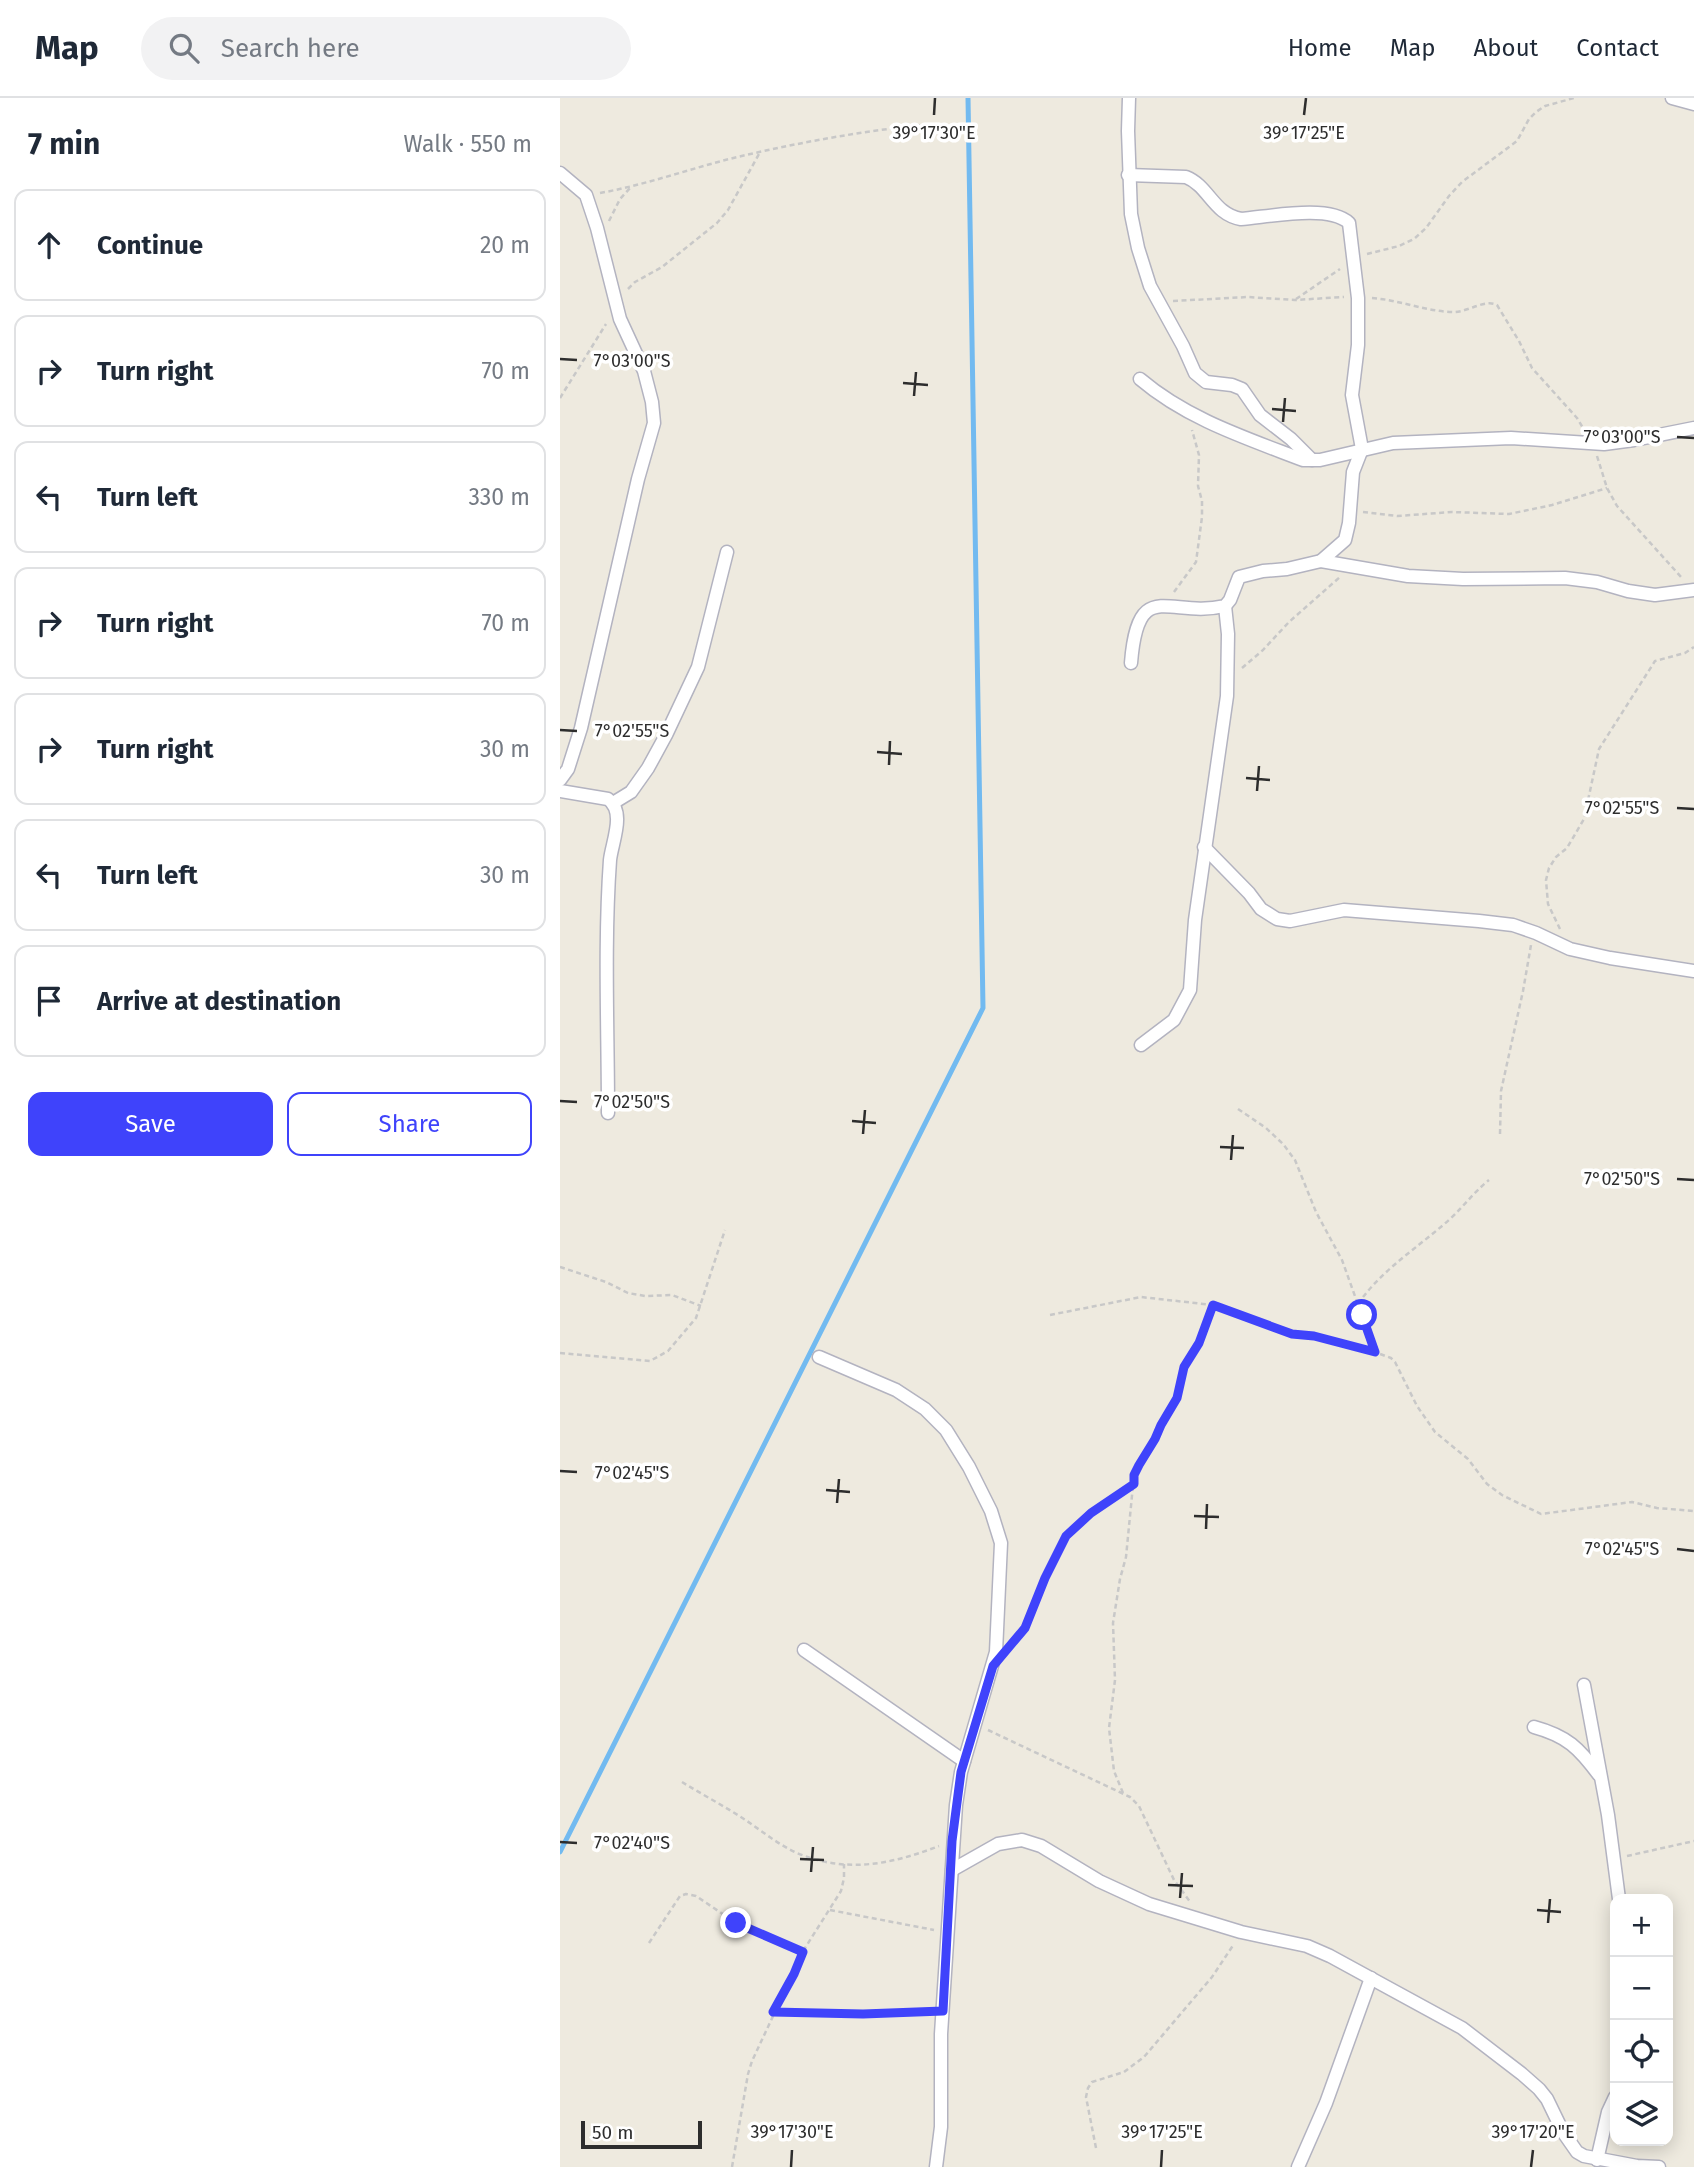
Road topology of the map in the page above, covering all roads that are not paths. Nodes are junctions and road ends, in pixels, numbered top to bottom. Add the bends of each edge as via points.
1 (1129, 98) edge
2 (1672, 98) edge
3 (1694, 104) edge
4 (560, 173) edge
5 (1128, 175) junction
6 (1140, 379) dead end
7 (1694, 428) edge
8 (1362, 449) junction
9 (1312, 460) junction
10 (727, 552) dead end
11 (1321, 561) junction
12 (1694, 590) edge
13 (1225, 606) junction
14 (1131, 663) dead end
15 (560, 780) edge
16 (560, 791) edge
17 (613, 803) junction
18 (1204, 847) junction
19 (1694, 971) edge
20 (1141, 1045) dead end
21 (608, 1113) dead end
22 (819, 1357) dead end
23 (804, 1650) dead end
24 (1584, 1685) dead end
25 (1534, 1727) dead end
26 (964, 1761) junction
27 (1601, 1778) junction
28 (952, 1870) junction
29 (1618, 1894) edge
30 (1371, 1978) junction
31 (1610, 2108) edge
32 (1597, 2160) junction
33 (1635, 2166) edge
34 (936, 2167) edge
35 (1298, 2167) edge
36 (1659, 2167) edge

1 - 5 street
2 - 3 street
4 - 15 street via 586,195 620,319 645,371 654,423 581,728
5 - 8 street via 1186,177 1232,218 1319,212 1349,223 1358,298 1352,395
5 - 9 street via 1131,214 1150,286 1195,373 1206,382 1242,389 1260,415
6 - 9 street via 1186,411
7 - 8 street via 1592,443 1511,438 1393,443
8 - 9 street
8 - 11 street via 1353,472 1345,540
10 - 17 street via 698,667 648,768 631,792
11 - 12 street via 1408,576 1565,578 1655,595
11 - 13 street via 1245,574
13 - 14 street via 1149,608 1136,629
13 - 18 street via 1228,678
16 - 17 street
17 - 21 street via 617,819 610,870
18 - 19 street via 1261,909 1277,919 1344,910 1513,925 1570,949
18 - 20 street via 1190,990 1174,1020
22 - 26 street via 896,1390 925,1409 946,1430 991,1511 1001,1543 996,1652
23 - 26 street
24 - 27 street
25 - 27 street via 1570,1742
26 - 28 street
27 - 29 street
28 - 30 street via 998,1844 1023,1840 1121,1893 1241,1932 1307,1945
28 - 34 street
30 - 32 street via 1462,2028 1522,2074 1547,2099 1577,2152
30 - 35 street
31 - 32 street
32 - 33 street
33 - 36 street

